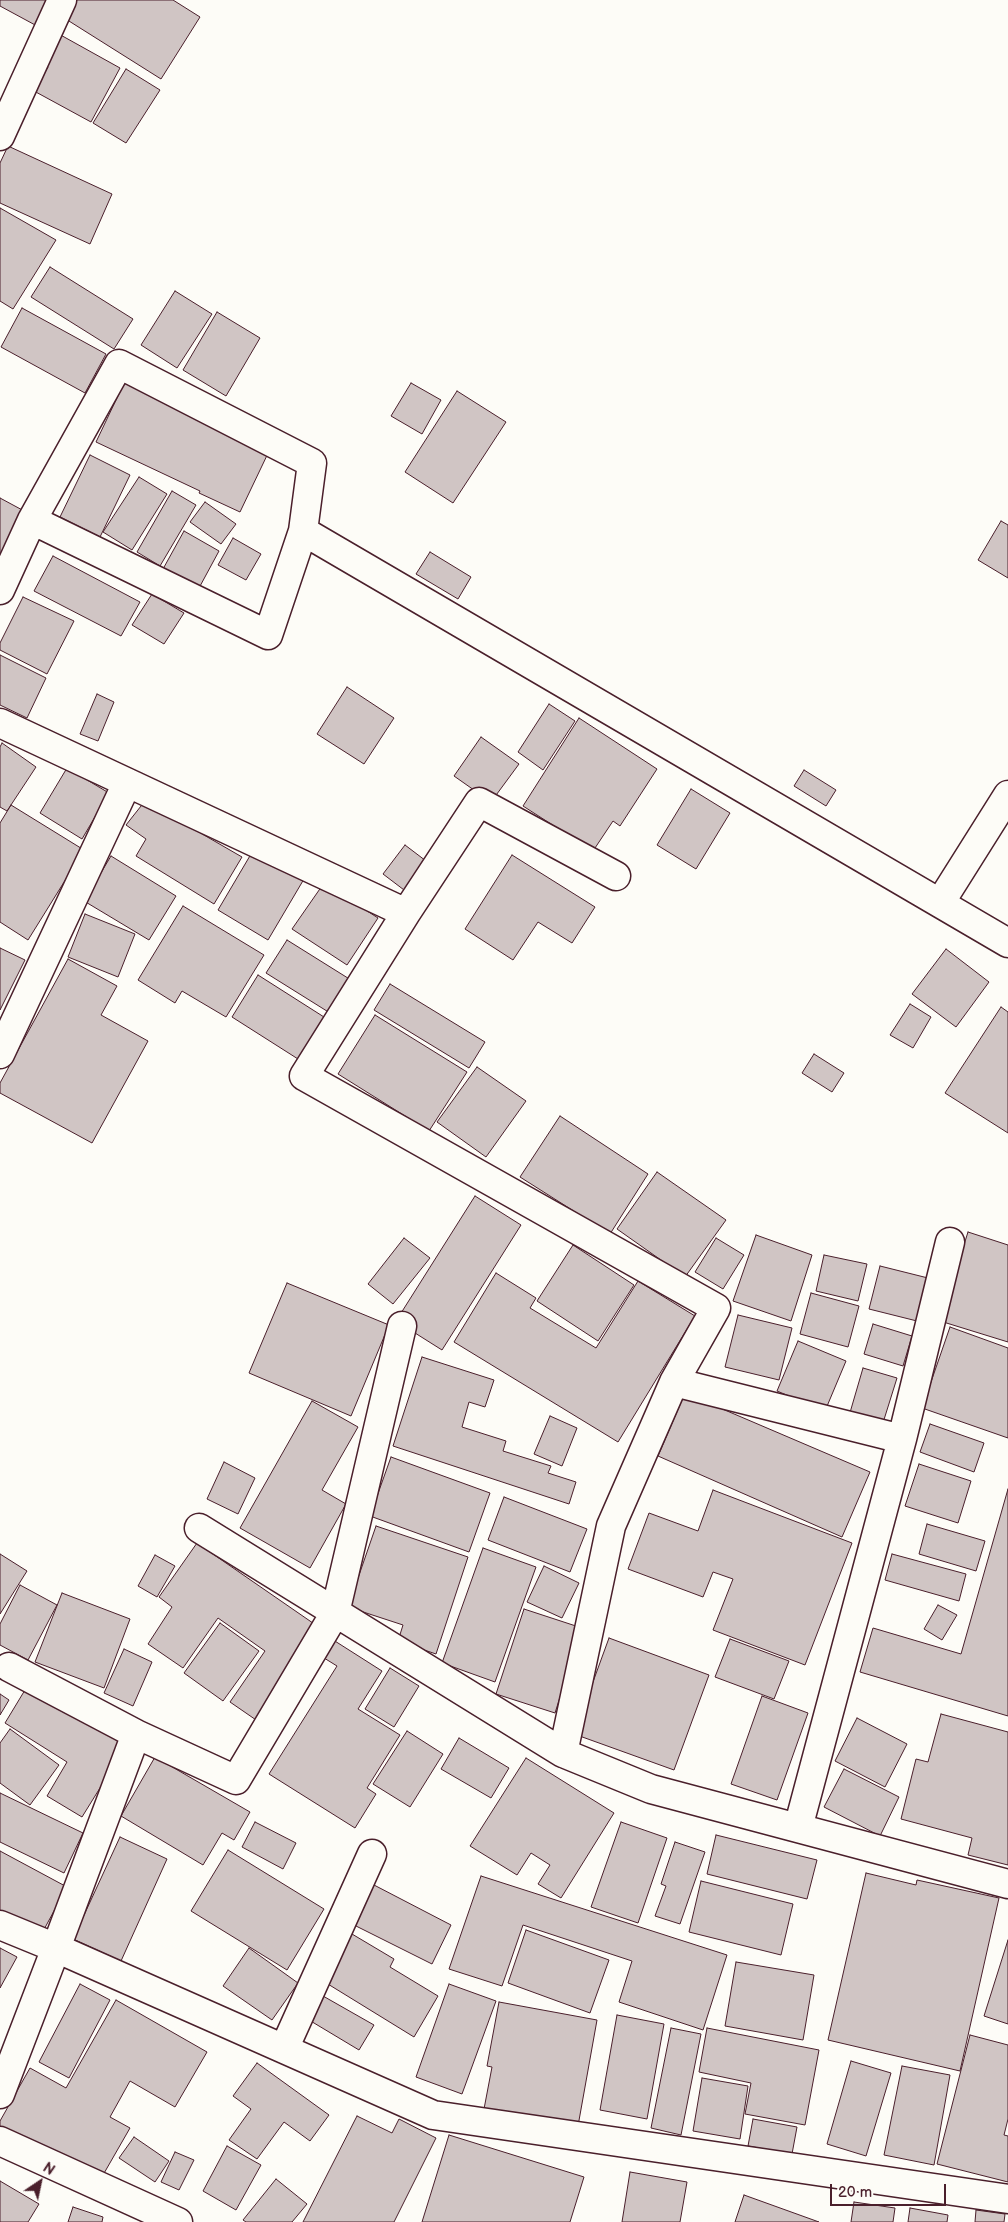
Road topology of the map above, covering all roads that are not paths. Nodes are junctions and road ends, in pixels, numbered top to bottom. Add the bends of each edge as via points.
1 (62, 0) edge
2 (0, 136) edge
3 (32, 520) junction
4 (303, 531) junction
5 (0, 590) edge
6 (0, 723) edge
7 (127, 783) junction
8 (1008, 795) edge
9 (616, 876) dead end
10 (940, 903) junction
11 (406, 913) junction
12 (1008, 943) edge
13 (0, 1054) edge
14 (950, 1242) dead end
15 (402, 1326) dead end
16 (674, 1382) junction
17 (902, 1439) junction
18 (199, 1528) dead end
19 (335, 1612) junction
20 (9, 1667) dead end
21 (136, 1734) junction
22 (563, 1753) junction
23 (798, 1828) junction
24 (372, 1854) dead end
25 (1008, 1884) edge
26 (0, 1926) edge
27 (56, 1948) junction
28 (284, 2049) junction
29 (0, 2094) edge
30 (0, 2141) edge
31 (1008, 2199) edge
32 (178, 2222) edge

1 - 2 street
3 - 4 street via 268,635
3 - 4 street via 119,364 312,463
3 - 5 street
4 - 10 street
6 - 7 street
7 - 11 street
7 - 13 street
8 - 10 street
9 - 11 street via 479,802
10 - 12 street
11 - 16 street via 304,1076 716,1308
14 - 17 street
15 - 19 street
16 - 17 street
16 - 22 street via 611,1526
17 - 23 street
18 - 19 street
19 - 21 street via 236,1780
19 - 22 street
20 - 21 street
21 - 27 street
22 - 23 street via 651,1789
23 - 25 street
24 - 28 street
26 - 27 street
27 - 28 street
27 - 29 street
28 - 31 street via 433,2115
30 - 32 street

